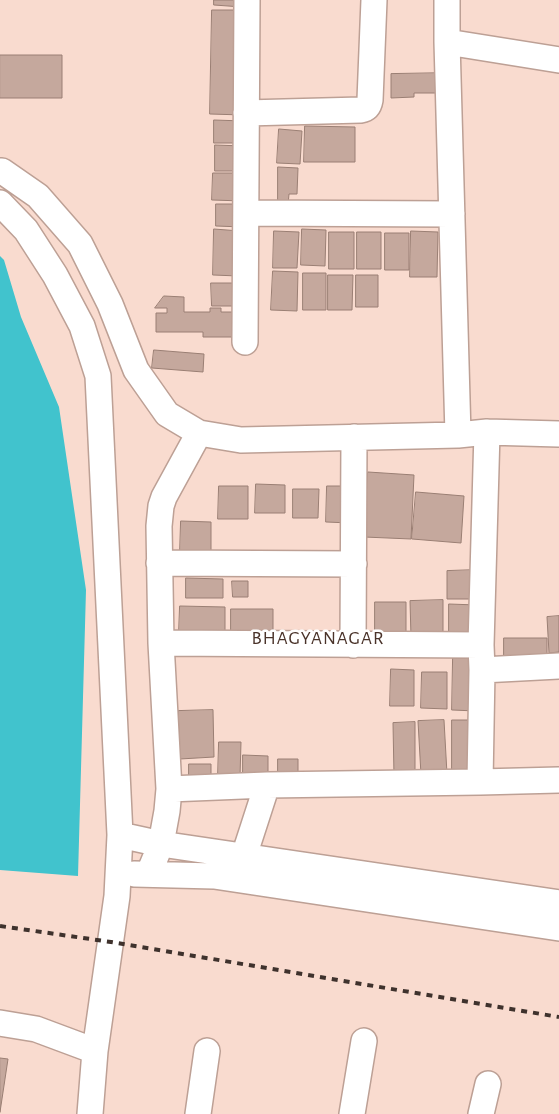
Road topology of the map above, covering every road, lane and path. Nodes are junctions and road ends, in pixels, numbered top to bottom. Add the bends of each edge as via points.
1 (247, 0) edge
2 (374, 0) edge
3 (447, 0) edge
4 (447, 42) junction
5 (559, 60) edge
6 (246, 113) junction
7 (0, 171) edge
8 (0, 203) edge
9 (246, 213) junction
10 (452, 214) junction
11 (245, 342) dead end
12 (486, 432) junction
13 (199, 433) junction
14 (458, 434) junction
15 (559, 434) edge
16 (354, 437) junction
17 (159, 563) junction
18 (354, 564) junction
19 (161, 643) junction
20 (353, 644) junction
21 (481, 658) junction
22 (559, 666) edge
23 (559, 780) edge
24 (480, 782) junction
25 (267, 785) junction
26 (169, 789) junction
27 (120, 836) junction
28 (161, 844) junction
29 (244, 856) junction
30 (149, 873) junction
31 (119, 874) junction
32 (559, 903) edge
33 (559, 928) edge
34 (0, 1023) edge
35 (364, 1041) dead end
36 (95, 1051) junction
37 (207, 1051) dead end
38 (488, 1084) dead end
39 (90, 1114) edge
40 (198, 1114) edge
41 (352, 1114) edge
42 (481, 1114) edge

1 - 6 street
2 - 6 street via 368,107 364,110
3 - 4 street
4 - 5 street
4 - 10 street
6 - 9 street
7 - 13 street via 38,196 80,244 110,304 136,370 167,414
8 - 27 street via 26,230 55,275 82,326 98,376
9 - 10 street
9 - 11 street
10 - 14 street
12 - 14 street
12 - 15 street
12 - 21 street
13 - 16 street via 241,440
13 - 17 street via 161,506
14 - 16 street
16 - 18 street
17 - 18 street
17 - 19 street
18 - 20 street
19 - 20 street
19 - 26 street
20 - 21 street
21 - 22 street
21 - 24 street
23 - 24 street
24 - 25 street
25 - 26 street
25 - 29 street
26 - 28 street
27 - 28 street
27 - 31 street
28 - 29 street
28 - 30 street
29 - 32 street
30 - 31 street
30 - 33 street via 214,876
31 - 36 street
34 - 36 street via 36,1029
35 - 41 street
36 - 39 street
37 - 40 street
38 - 42 street

